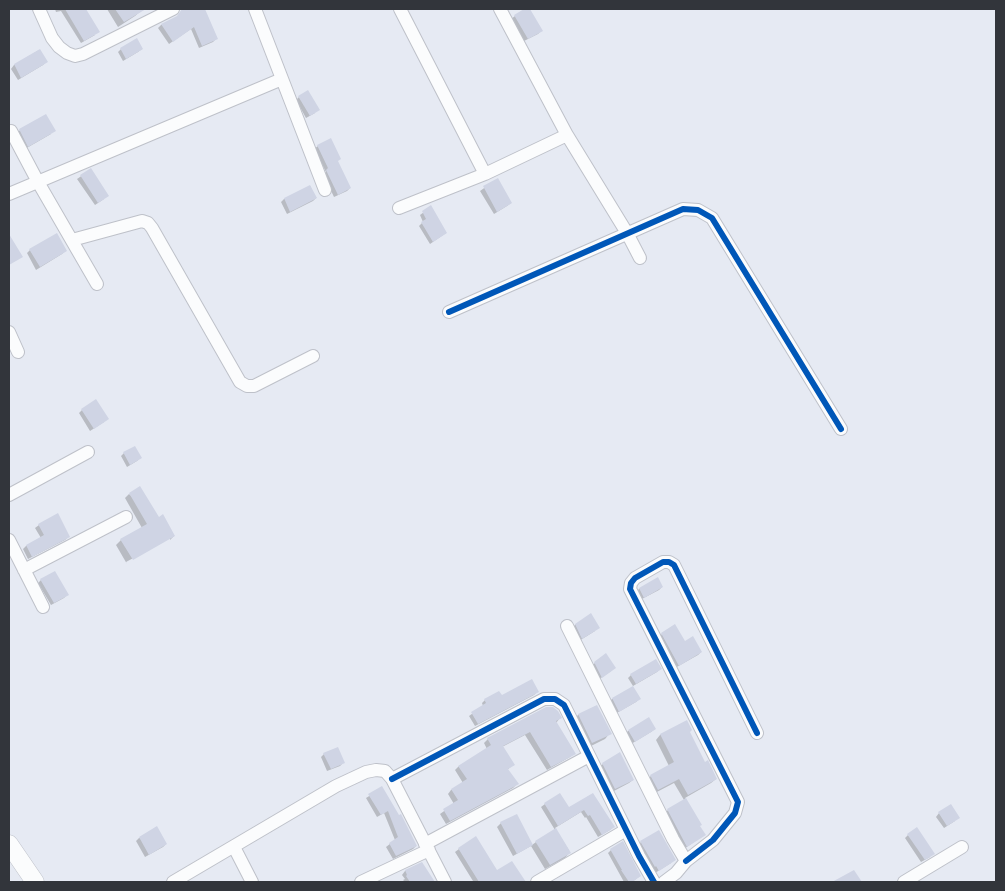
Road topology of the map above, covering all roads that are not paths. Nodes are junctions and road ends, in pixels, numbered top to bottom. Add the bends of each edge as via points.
1 (39, 9) edge
2 (173, 9) edge
3 (400, 9) edge
4 (500, 9) edge
5 (260, 11) edge
6 (282, 79) junction
7 (11, 131) dead end
8 (566, 135) junction
9 (485, 174) junction
10 (38, 182) junction
11 (325, 190) dead end
12 (9, 194) edge
13 (400, 208) dead end
14 (627, 234) junction
15 (72, 240) junction
16 (640, 258) dead end
17 (97, 284) dead end
18 (449, 312) dead end
19 (9, 332) edge
20 (18, 352) dead end
21 (313, 356) dead end
22 (841, 429) dead end
23 (88, 452) dead end
24 (9, 495) edge
25 (126, 517) dead end
26 (9, 540) edge
27 (24, 570) junction
28 (43, 607) dead end
29 (567, 626) dead end
30 (757, 733) dead end
31 (589, 756) junction
32 (392, 778) junction
33 (626, 830) junction
34 (9, 844) edge
35 (234, 847) junction
36 (427, 847) junction
37 (962, 847) dead end
38 (686, 861) junction
39 (555, 877) edge
40 (35, 882) edge
41 (173, 882) edge
42 (252, 882) edge
43 (361, 882) edge
44 (445, 882) edge
45 (537, 882) edge
46 (654, 882) edge
47 (664, 882) edge
48 (904, 882) edge

1 - 2 street via 52,38 59,47 75,56
3 - 9 street
4 - 8 street
5 - 6 street
6 - 10 street
6 - 11 street
7 - 10 street
8 - 9 street
8 - 14 street
9 - 13 street
10 - 12 street
10 - 15 street
14 - 16 street
14 - 18 street
14 - 22 street via 683,209 698,210 712,218
15 - 17 street
15 - 21 street via 142,221 148,223 240,382 247,386 254,386
19 - 20 street
23 - 24 street
25 - 27 street
26 - 27 street
27 - 28 street
29 - 38 street
30 - 38 street via 674,565 663,562 635,578 630,589 738,802 735,813 713,840
31 - 32 street via 564,705 555,700 544,700
31 - 33 street
31 - 36 street
32 - 35 street via 376,770 336,786
32 - 36 street
33 - 39 street
33 - 46 street
34 - 40 main road
35 - 41 street
35 - 42 street
36 - 43 street
36 - 44 street
37 - 48 street
38 - 47 street
39 - 45 street

